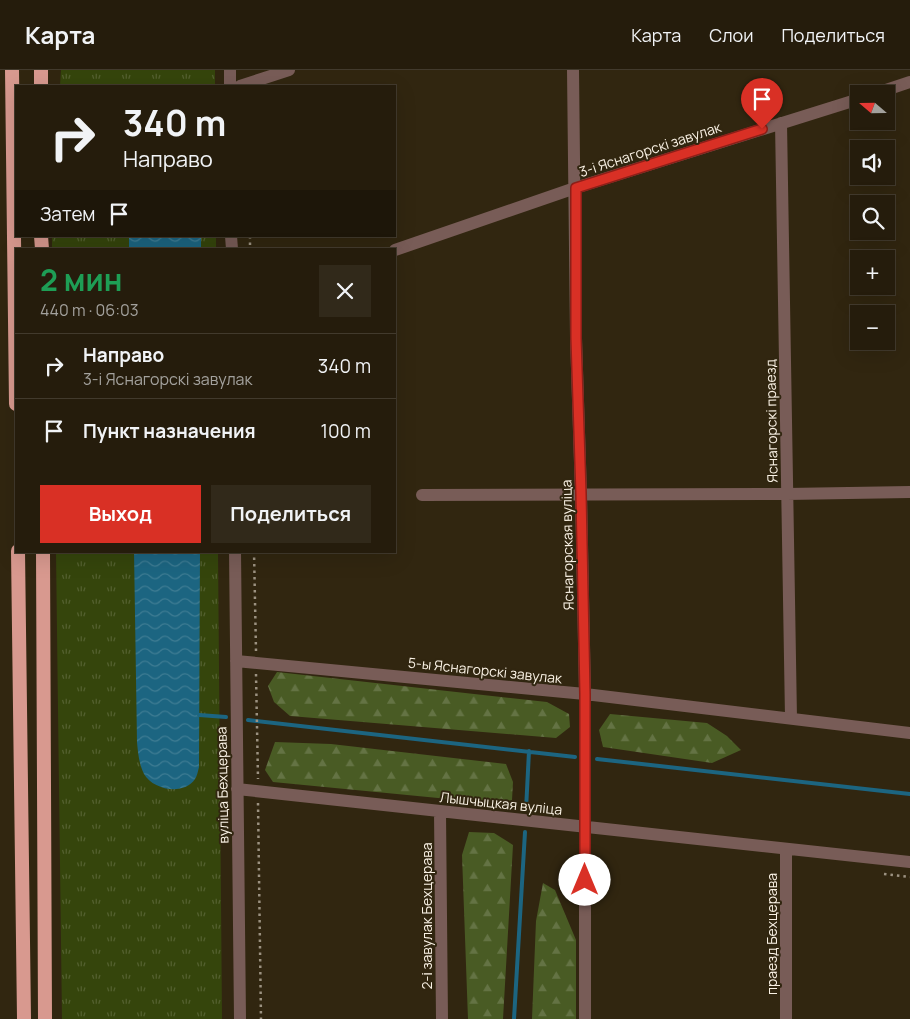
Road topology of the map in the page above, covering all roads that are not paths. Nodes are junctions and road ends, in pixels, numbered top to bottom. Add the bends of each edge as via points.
1 (12, 70) edge
2 (41, 70) edge
3 (230, 70) edge
4 (289, 70) edge
5 (573, 70) edge
6 (910, 82) edge
7 (41, 85) edge
8 (230, 85) edge
9 (243, 85) edge
10 (895, 87) edge
11 (850, 102) edge
12 (781, 123) junction
13 (576, 188) junction
14 (396, 250) edge
15 (15, 320) edge
16 (910, 492) edge
17 (581, 494) junction
18 (787, 494) junction
19 (422, 495) dead end
20 (18, 553) edge
21 (43, 553) edge
22 (235, 553) edge
23 (236, 660) junction
24 (585, 694) junction
25 (791, 718) junction
26 (910, 733) edge
27 (237, 789) junction
28 (440, 812) junction
29 (584, 828) junction
30 (786, 850) junction
31 (910, 862) edge
32 (24, 1019) edge
33 (45, 1019) edge
34 (240, 1019) edge
35 (442, 1019) edge
36 (585, 1019) edge
37 (786, 1019) edge

1 - 15 highway
2 - 7 highway
3 - 8 street
4 - 9 street
5 - 13 street, Яснагорская вуліца
6 - 10 street
11 - 12 street, 3-і Яснагорскі завулак
12 - 13 street, 3-і Яснагорскі завулак
12 - 18 street, Яснагорскі праезд
13 - 14 street, 3-і Яснагорскі завулак
13 - 17 street, Яснагорская вуліца
16 - 18 street
17 - 18 street
17 - 19 street
17 - 24 street, Яснагорская вуліца
18 - 25 street, Яснагорскі праезд
20 - 32 highway
21 - 33 highway
22 - 23 street, вуліца Бехцерава
23 - 24 street, 5-ы Яснагорскі завулак
23 - 27 street, вуліца Бехцерава
24 - 25 street, 5-ы Яснагорскі завулак
24 - 29 street, Яснагорская вуліца
25 - 26 street, 5-ы Яснагорскі завулак
27 - 28 street, Лышчыцкая вуліца
27 - 34 street, вуліца Бехцерава
28 - 29 street, Лышчыцкая вуліца
28 - 35 street, 2-і завулак Бехцерава
29 - 30 street, Лышчыцкая вуліца
29 - 36 street, Яснагорская вуліца
30 - 31 street, Лышчыцкая вуліца
30 - 37 street, праезд Бехцерава

